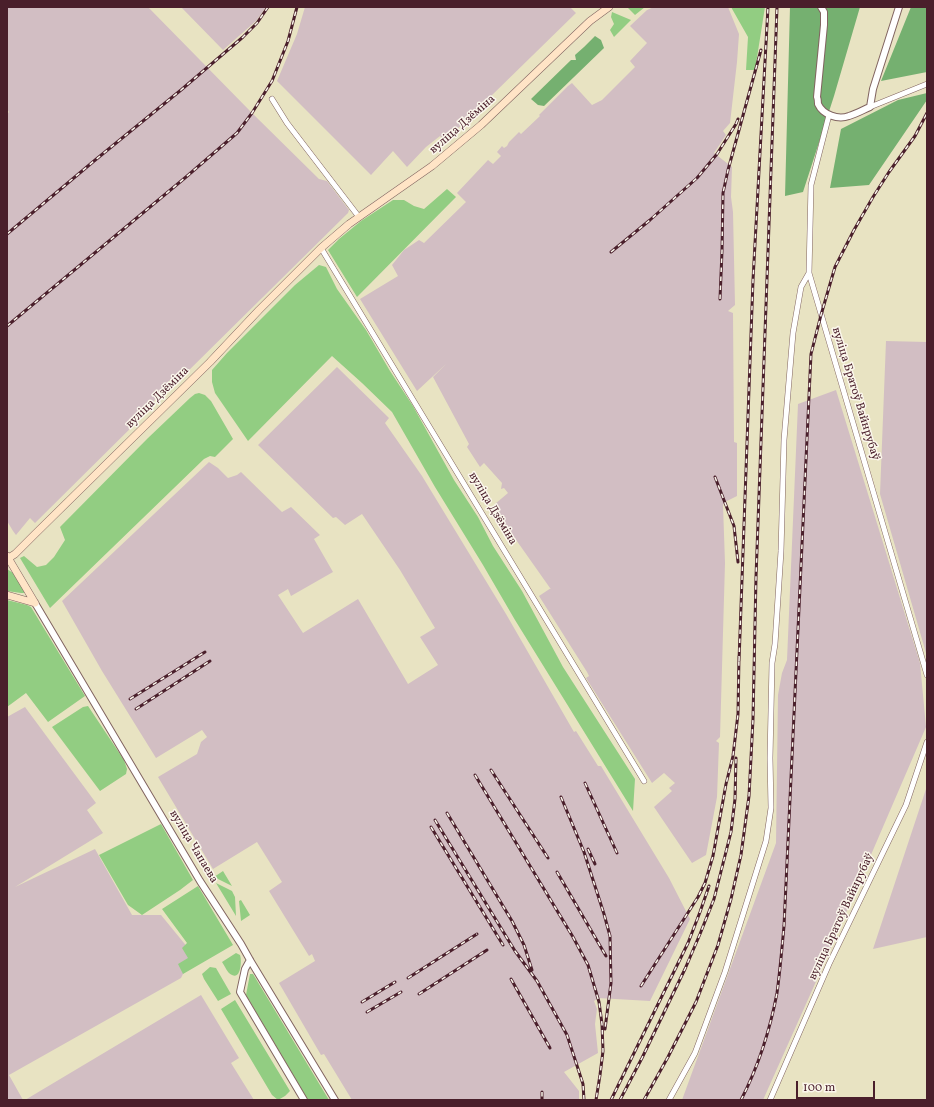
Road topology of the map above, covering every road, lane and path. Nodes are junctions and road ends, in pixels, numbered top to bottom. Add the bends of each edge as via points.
1 (610, 7) edge
2 (821, 7) edge
3 (899, 7) edge
4 (927, 84) edge
5 (272, 99) dead end
6 (870, 107) junction
7 (829, 115) junction
8 (359, 216) junction
9 (321, 248) junction
10 (809, 273) junction
11 (8, 558) edge
12 (7, 595) edge
13 (35, 603) junction
14 (927, 675) edge
15 (927, 742) edge
16 (644, 782) dead end
17 (250, 960) junction
18 (304, 1100) edge
19 (335, 1100) edge
20 (669, 1100) edge
21 (770, 1100) edge

1 - 8 main road, вуліца Дзёміна via 590,21 477,129 432,166
2 - 7 street via 824,12 824,25 817,97 818,104
3 - 6 street via 873,89
4 - 6 street
5 - 8 street via 287,123
6 - 7 street via 847,117
7 - 10 street, вуліца Братоў Вайнрубаў via 812,185
8 - 9 main road, вуліца Дзёміна
9 - 11 main road, вуліца Дзёміна via 196,377
9 - 16 street, вуліца Дзёміна
10 - 14 street, вуліца Братоў Вайнрубаў
10 - 20 street via 801,287 793,333 784,440 782,551 772,663 771,808 766,841 725,972 695,1053
11 - 13 main road, вуліца Чапаева
12 - 13 main road
13 - 17 street, вуліца Чапаева via 200,881
15 - 21 street, вуліца Братоў Вайнрубаў via 906,806 830,964
17 - 18 street via 245,969 240,992
17 - 19 street, вуліца Чапаева

